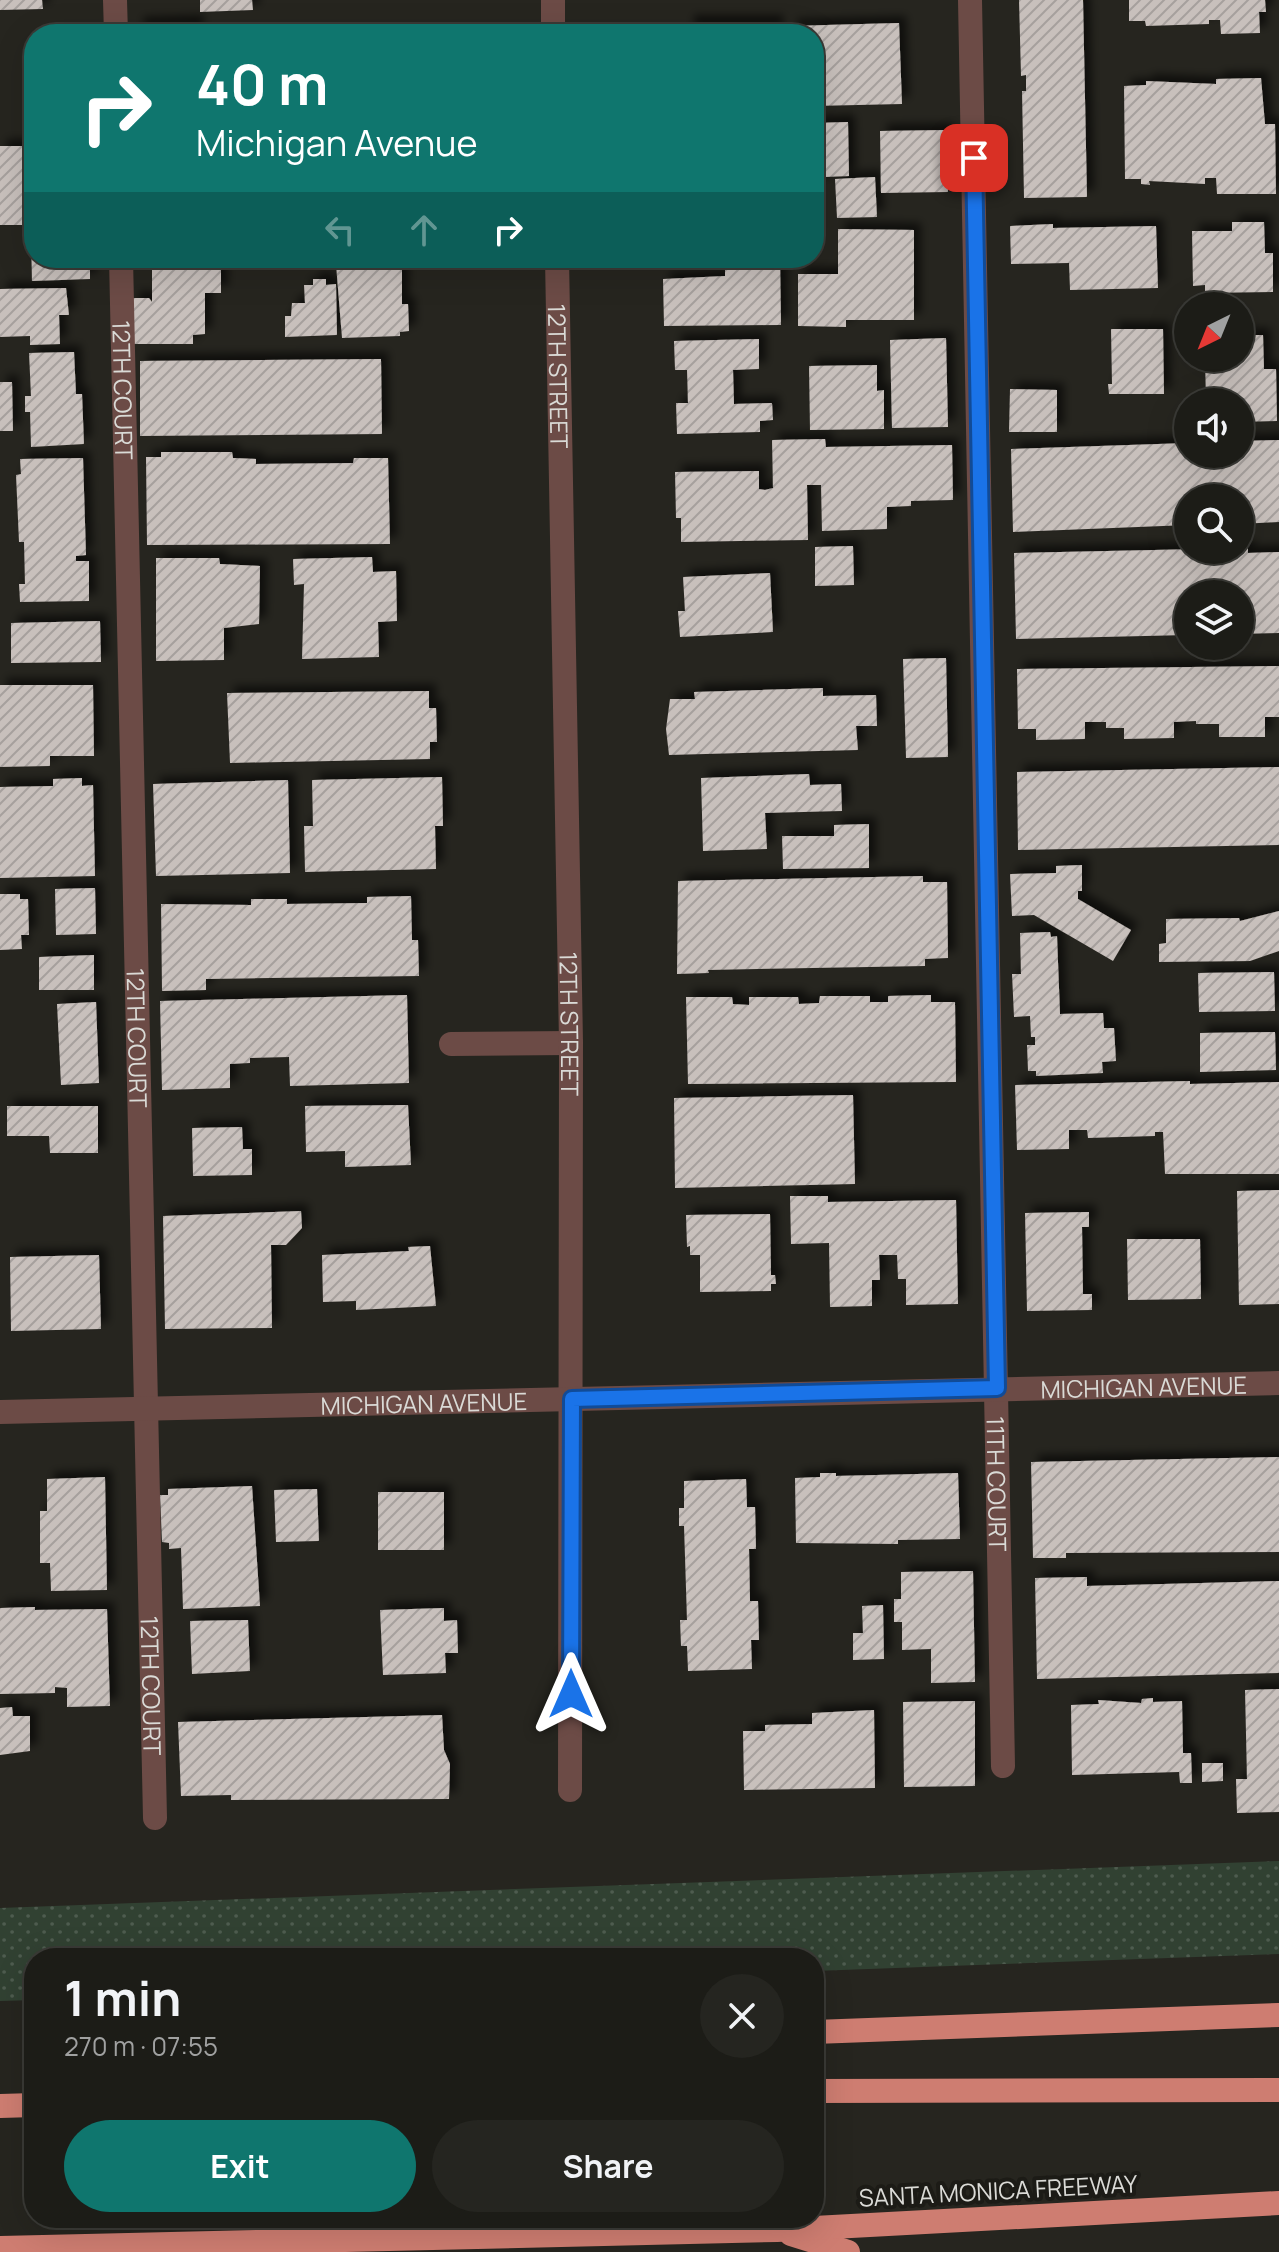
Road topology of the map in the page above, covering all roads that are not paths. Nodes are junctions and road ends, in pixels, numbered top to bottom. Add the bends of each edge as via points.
1 (115, 0) edge
2 (553, 0) edge
3 (970, 0) edge
4 (116, 24) edge
5 (553, 24) edge
6 (121, 268) edge
7 (557, 268) edge
8 (571, 1043) junction
9 (451, 1044) dead end
10 (1279, 1383) edge
11 (997, 1388) junction
12 (572, 1399) junction
13 (145, 1409) junction
14 (0, 1412) edge
15 (1003, 1766) dead end
16 (570, 1790) dead end
17 (155, 1818) dead end
18 (1279, 2015) edge
19 (824, 2032) edge
20 (1279, 2090) edge
21 (824, 2091) edge
22 (24, 2105) edge
23 (0, 2106) edge
24 (1279, 2203) edge
25 (824, 2227) edge
26 (814, 2228) edge
27 (777, 2230) junction
28 (0, 2248) edge
29 (848, 2252) edge

1 - 4 street
2 - 5 street
3 - 11 street, 11TH COURT
6 - 13 street, 12TH COURT
7 - 8 street, 12TH STREET
8 - 9 street
8 - 12 street, 12TH STREET
10 - 11 street, MICHIGAN AVENUE
11 - 12 street, MICHIGAN AVENUE
11 - 15 street, 11TH COURT
12 - 13 street, MICHIGAN AVENUE
12 - 16 street, 12TH STREET
13 - 14 street, MICHIGAN AVENUE
13 - 17 street, 12TH COURT
18 - 19 highway
20 - 21 highway
22 - 23 highway
24 - 25 highway, SANTA MONICA FREEWAY
26 - 27 highway, SANTA MONICA FREEWAY
27 - 28 highway, SANTA MONICA FREEWAY
27 - 29 highway

